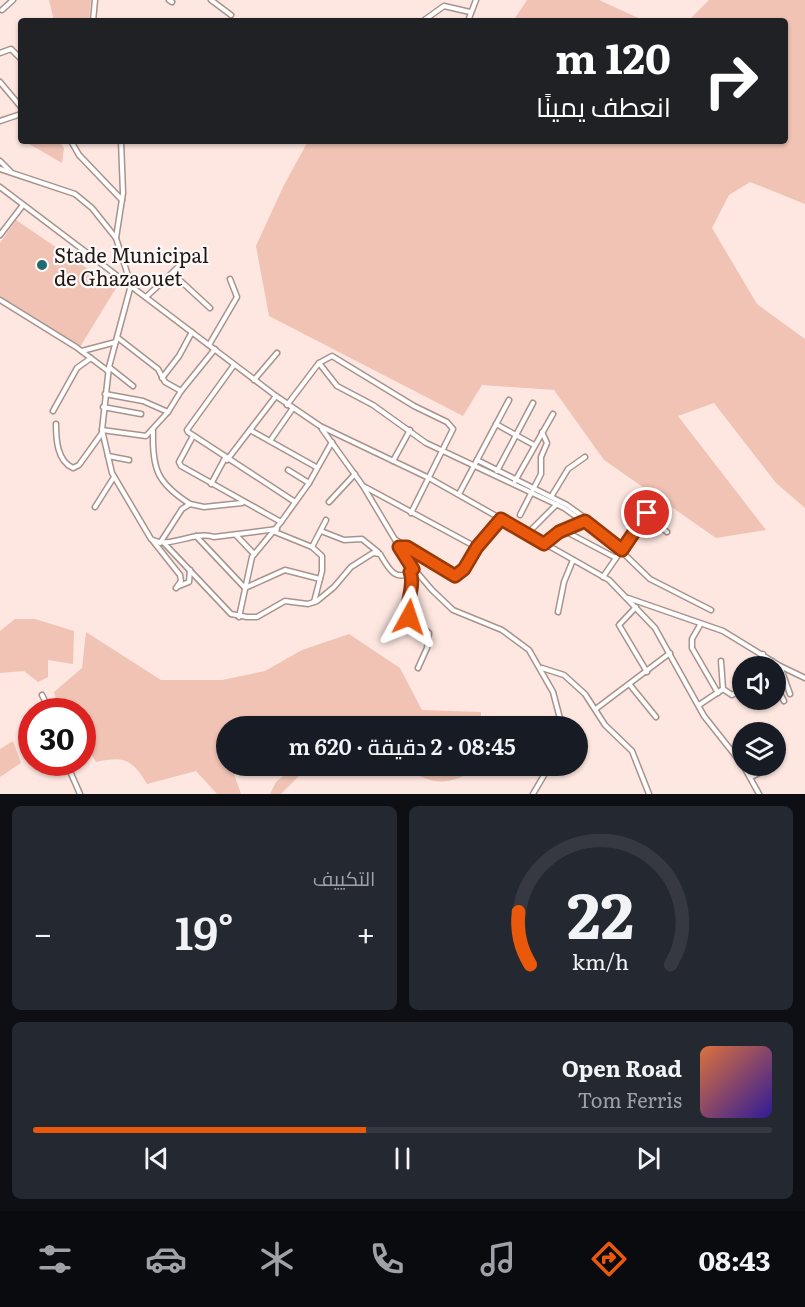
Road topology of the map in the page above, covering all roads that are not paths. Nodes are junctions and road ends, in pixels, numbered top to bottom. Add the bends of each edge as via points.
1 (14, 0) edge
2 (95, 0) edge
3 (211, 0) edge
4 (476, 0) edge
5 (2, 10) dead end
6 (470, 12) junction
7 (231, 15) dead end
8 (93, 18) edge
9 (427, 18) edge
10 (469, 18) edge
11 (0, 53) edge
12 (18, 56) edge
13 (0, 82) edge
14 (18, 103) edge
15 (18, 115) edge
16 (0, 121) edge
17 (72, 144) edge
18 (122, 144) edge
19 (0, 161) edge
20 (0, 169) edge
21 (12, 173) junction
22 (0, 187) edge
23 (122, 200) junction
24 (23, 205) junction
25 (0, 235) edge
26 (116, 238) junction
27 (189, 256) dead end
28 (172, 273) junction
29 (230, 279) dead end
30 (131, 285) junction
31 (146, 297) junction
32 (0, 300) edge
33 (210, 308) dead end
34 (192, 333) junction
35 (117, 340) junction
36 (209, 345) junction
37 (214, 349) junction
38 (81, 351) junction
39 (277, 353) dead end
40 (91, 358) junction
41 (319, 363) junction
42 (234, 365) junction
43 (108, 369) junction
44 (162, 378) junction
45 (254, 380) junction
46 (133, 386) dead end
47 (181, 391) junction
48 (105, 394) junction
49 (276, 396) junction
50 (509, 400) dead end
51 (533, 403) dead end
52 (287, 405) junction
53 (103, 407) junction
54 (293, 408) junction
55 (53, 411) dead end
56 (168, 412) junction
57 (141, 414) dead end
58 (553, 414) dead end
59 (56, 424) dead end
60 (496, 424) junction
61 (320, 426) junction
62 (153, 430) junction
63 (250, 430) junction
64 (410, 430) junction
65 (102, 431) junction
66 (542, 432) junction
67 (515, 435) junction
68 (193, 436) junction
69 (338, 436) junction
70 (270, 441) junction
71 (333, 444) junction
72 (534, 445) junction
73 (442, 450) junction
74 (108, 456) junction
75 (585, 457) dead end
76 (226, 459) junction
77 (129, 460) dead end
78 (393, 461) junction
79 (476, 462) junction
80 (316, 467) junction
81 (288, 470) dead end
82 (496, 472) junction
83 (355, 474) junction
84 (114, 477) junction
85 (429, 478) junction
86 (515, 482) junction
87 (309, 483) junction
88 (211, 484) junction
89 (363, 486) junction
90 (532, 491) junction
91 (459, 494) junction
92 (551, 497) junction
93 (295, 502) junction
94 (329, 502) dead end
95 (243, 503) junction
96 (558, 503) junction
97 (633, 503) dead end
98 (190, 504) junction
99 (95, 507) dead end
100 (411, 513) junction
101 (647, 513) junction
102 (520, 515) dead end
103 (501, 519) junction
104 (326, 520) dead end
105 (587, 520) junction
106 (281, 522) junction
107 (564, 530) junction
108 (276, 531) junction
109 (321, 531) junction
110 (667, 532) dead end
111 (235, 534) junction
112 (525, 535) junction
113 (196, 536) junction
114 (395, 539) junction
115 (153, 541) junction
116 (161, 542) junction
117 (544, 544) junction
118 (399, 547) junction
119 (407, 547) junction
120 (477, 547) junction
121 (312, 548) junction
122 (622, 549) junction
123 (378, 552) junction
124 (254, 554) junction
125 (616, 558) junction
126 (573, 560) junction
127 (190, 570) junction
128 (412, 571) junction
129 (603, 576) junction
130 (320, 579) junction
131 (245, 588) junction
132 (627, 598) junction
133 (314, 602) junction
134 (636, 607) junction
135 (711, 610) dead end
136 (558, 612) dead end
137 (239, 617) junction
138 (700, 625) junction
139 (670, 653) junction
140 (763, 654) joint
141 (766, 656) edge
142 (721, 661) dead end
143 (541, 667) junction
144 (418, 668) dead end
145 (786, 669) edge
146 (647, 672) junction
147 (805, 678) edge
148 (786, 683) edge
149 (630, 685) junction
150 (723, 689) junction
151 (718, 693) junction
152 (790, 694) dead end
153 (42, 695) dead end
154 (732, 695) edge
155 (44, 698) edge
156 (699, 705) junction
157 (597, 708) junction
158 (560, 716) edge
159 (656, 717) dead end
160 (732, 749) edge
161 (72, 776) edge
162 (544, 776) edge
163 (751, 777) edge
164 (80, 794) edge
165 (533, 794) edge
166 (649, 794) edge
167 (759, 794) edge

1 - 5 street
2 - 8 street
3 - 7 street
4 - 6 street
6 - 9 street via 444,6
6 - 10 street
11 - 12 street via 12,49
13 - 14 street
15 - 16 street
17 - 23 street
18 - 23 street
19 - 21 street
20 - 21 street
21 - 26 street via 75,194
22 - 24 street
23 - 26 street
24 - 25 street
24 - 30 street
26 - 30 street
27 - 28 street
28 - 31 street
28 - 33 street
29 - 36 street via 237,297
30 - 31 street
30 - 35 street
31 - 34 street
32 - 38 street
34 - 36 street
34 - 44 street
35 - 38 street
35 - 43 street
35 - 44 street via 158,369
36 - 37 street
37 - 42 street
37 - 47 street
38 - 40 street
39 - 45 street
40 - 43 street
40 - 55 street via 77,368
41 - 52 street
41 - 64 street via 337,386
41 - 73 street via 332,356 447,422 453,434
42 - 45 street
42 - 68 street via 187,429
43 - 46 street
43 - 48 street
44 - 47 street
45 - 49 street
47 - 56 street
48 - 53 street
48 - 56 street via 143,401
49 - 52 street
49 - 63 street
50 - 60 street
51 - 67 street
52 - 54 street
53 - 57 street
53 - 65 street
54 - 61 street
54 - 70 street
56 - 62 street
58 - 66 street
59 - 65 street via 61,456 73,468 80,465
60 - 67 street
60 - 79 street
61 - 69 street
61 - 71 street
62 - 65 street via 143,438
62 - 98 street via 159,477
63 - 70 street
63 - 76 street
64 - 73 street
64 - 78 street
65 - 74 street
66 - 72 street
66 - 90 street via 547,444 541,457 541,473
67 - 72 street
67 - 82 street
68 - 76 street
68 - 88 street via 178,462
69 - 71 street
69 - 78 street
70 - 80 street
71 - 80 street
71 - 83 street
72 - 86 street
73 - 79 street
73 - 85 street
74 - 77 street
74 - 84 street
75 - 92 street via 568,469
76 - 88 street
76 - 93 street
78 - 85 street
79 - 82 street
79 - 91 street
80 - 87 street
81 - 87 street
82 - 86 street
83 - 89 street
83 - 94 street
84 - 99 street
84 - 115 street
85 - 91 street
85 - 100 street
86 - 90 street
87 - 93 street
88 - 95 street
89 - 100 street
89 - 114 street
90 - 92 street
90 - 96 street
90 - 102 street
91 - 103 street
92 - 96 street
93 - 106 street
95 - 98 street via 204,507
95 - 106 street
96 - 105 street
96 - 112 street
97 - 101 street
98 - 116 street via 182,509
100 - 120 street
101 - 110 street
101 - 122 street
103 - 112 street
103 - 120 street
104 - 109 street
105 - 107 street
105 - 122 street
106 - 108 street
107 - 117 street
107 - 125 street
108 - 111 street
108 - 121 street
108 - 124 street
109 - 121 street
109 - 123 street via 344,540 362,539
111 - 113 street
111 - 124 street
112 - 117 street
113 - 116 street
113 - 131 street
114 - 118 street
114 - 119 street
115 - 116 street
115 - 127 street via 178,572 178,587 189,582
116 - 127 street
117 - 126 street
118 - 119 street
118 - 128 street
119 - 120 street via 455,576
121 - 130 street via 323,559
122 - 125 street
122 - 135 street via 650,579
123 - 128 street via 393,573 403,576
123 - 133 street via 355,563 330,591
124 - 131 street
125 - 129 street
126 - 129 street
126 - 136 street
127 - 137 street via 225,609
128 - 143 street via 453,610 516,638
128 - 144 street via 408,615 429,633
129 - 132 street
130 - 131 street via 285,570
130 - 133 street
131 - 137 street
132 - 134 street
132 - 138 street
133 - 137 street via 285,601 257,616
134 - 139 street
134 - 146 street via 619,625
138 - 140 street via 734,636
138 - 151 street via 692,648
139 - 146 street
139 - 156 street
140 - 141 street
142 - 150 street
143 - 157 street via 574,682
143 - 158 street
145 - 147 street
146 - 149 street
148 - 152 street
149 - 157 street
149 - 159 street
150 - 151 street
150 - 154 street
151 - 156 street
153 - 155 street
156 - 160 street
157 - 166 street via 605,724 632,751
161 - 164 street
162 - 165 street
163 - 167 street

